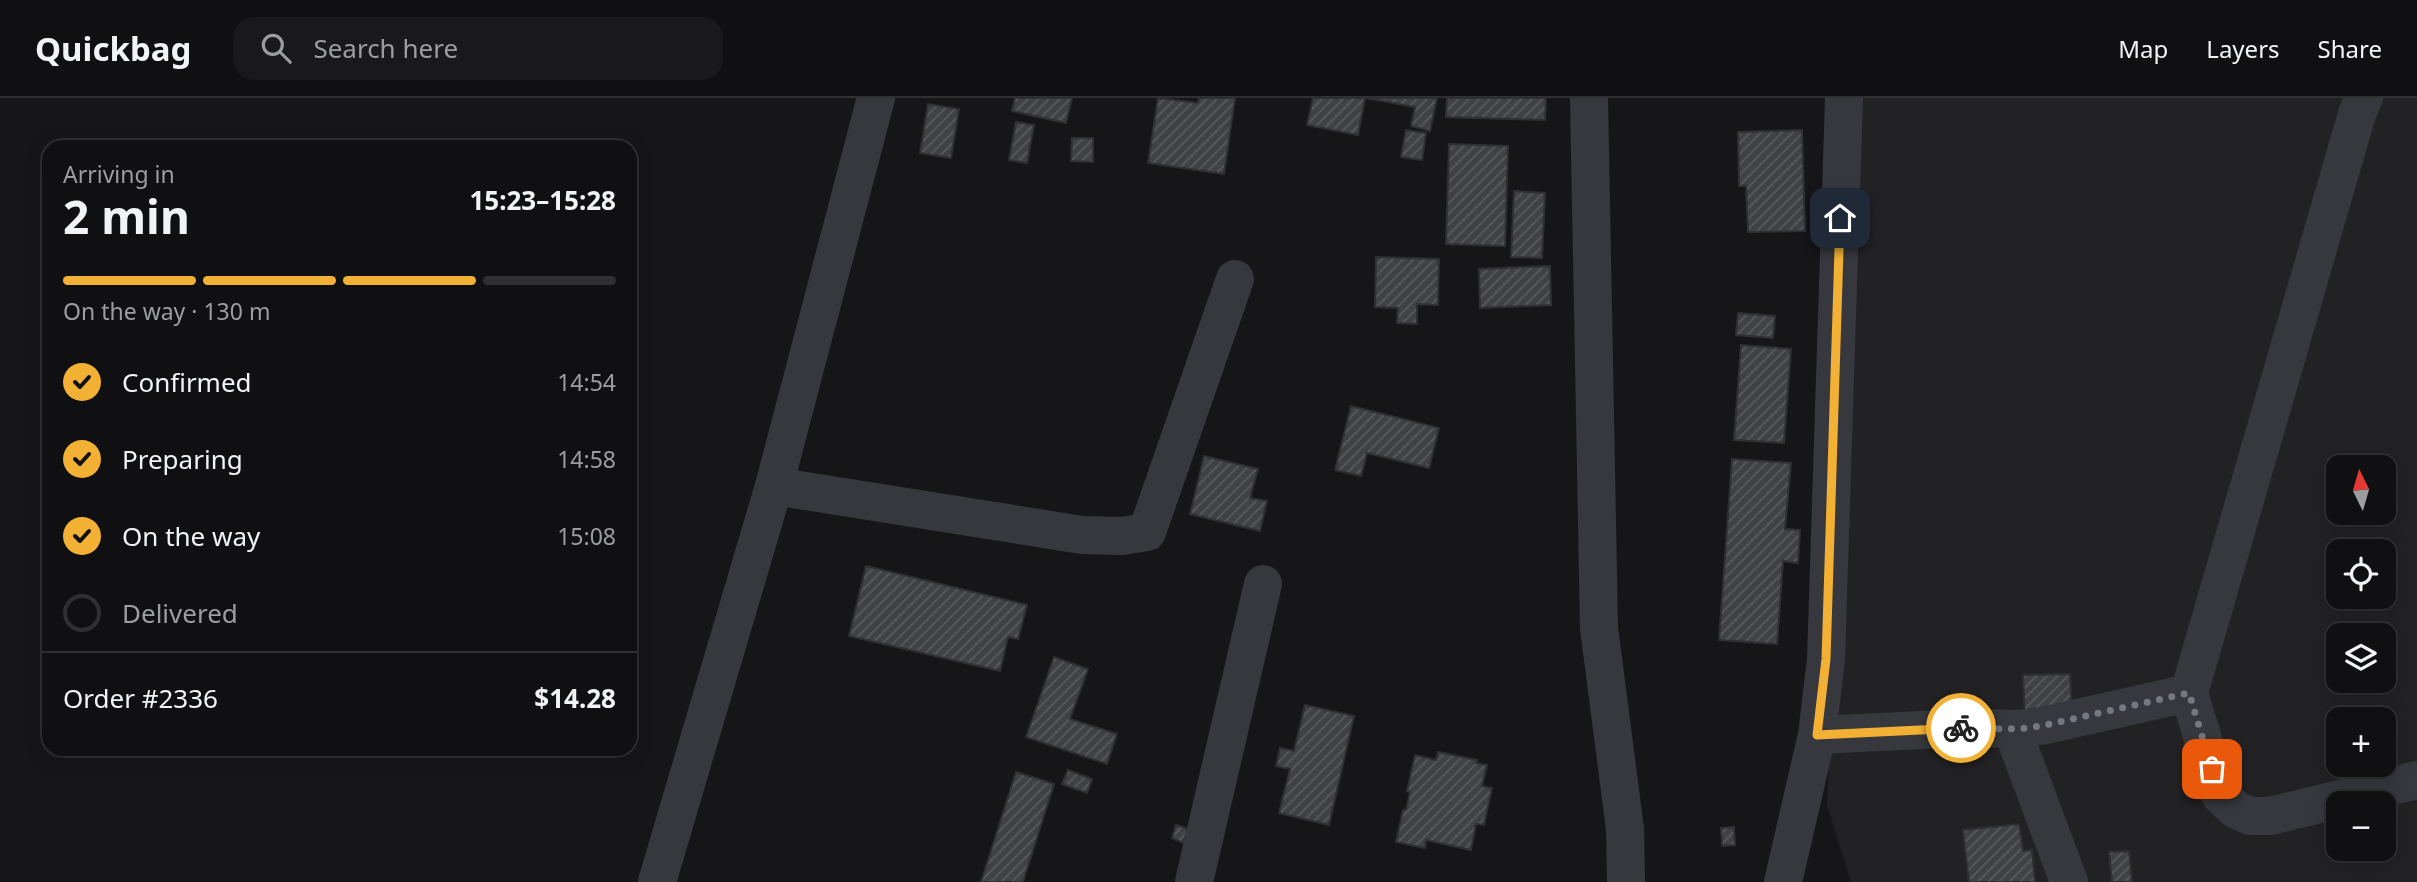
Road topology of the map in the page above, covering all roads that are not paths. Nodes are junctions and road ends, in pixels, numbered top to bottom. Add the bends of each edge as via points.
1 (876, 98) edge
2 (1589, 98) edge
3 (1844, 98) edge
4 (2364, 98) edge
5 (1235, 279) dead end
6 (774, 486) junction
7 (1263, 584) dead end
8 (2189, 693) junction
9 (2012, 729) junction
10 (1817, 735) junction
11 (2417, 780) edge
12 (657, 882) edge
13 (1194, 882) edge
14 (1626, 882) edge
15 (1783, 882) edge
16 (2069, 882) edge

1 - 6 street
2 - 14 street via 1599,628 1625,829
3 - 10 street via 1826,659
4 - 8 street
5 - 6 street via 1147,533 1082,535
6 - 12 street
7 - 13 street
8 - 9 street
8 - 11 street via 2220,795 2250,816 2270,816
9 - 10 street
9 - 16 street
10 - 15 street

